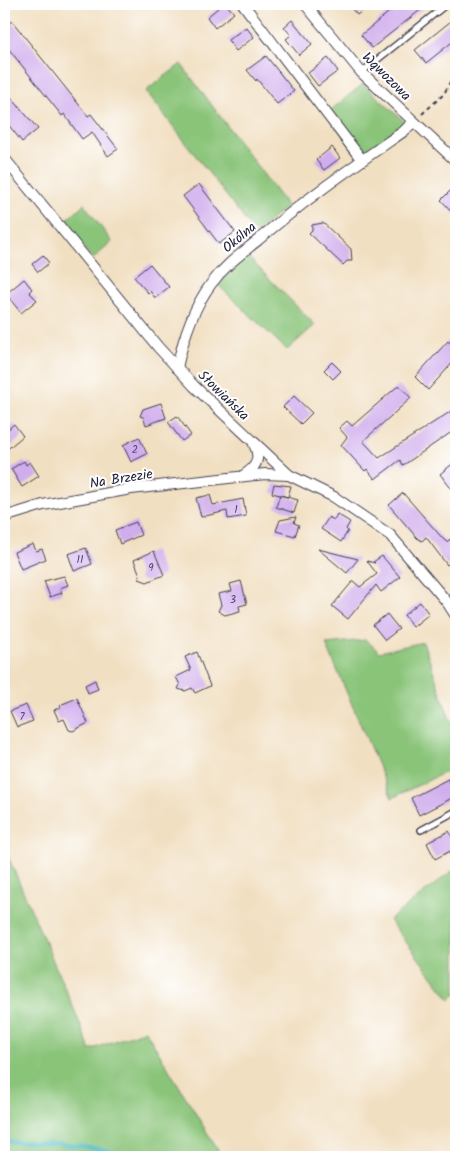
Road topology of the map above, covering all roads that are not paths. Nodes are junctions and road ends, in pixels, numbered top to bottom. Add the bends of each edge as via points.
1 (243, 4) edge
2 (306, 4) edge
3 (447, 4) edge
4 (362, 72) junction
5 (413, 122) junction
6 (4, 158) edge
7 (362, 160) junction
8 (456, 161) edge
9 (177, 368) junction
10 (252, 441) junction
11 (244, 476) junction
12 (288, 476) junction
13 (4, 518) edge
14 (456, 616) edge
15 (456, 811) edge
16 (421, 830) dead end

1 - 7 street
2 - 4 street, Wąwozowa
3 - 4 lane
4 - 5 street, Wąwozowa
5 - 7 street, Okólna
5 - 8 street, Wąwozowa
6 - 9 street, Słowiańska
7 - 9 street, Okólna via 280,220 222,269 192,318
9 - 10 street, Słowiańska
10 - 11 street via 257,450 257,460 254,469
10 - 12 street, Słowiańska
11 - 12 street, Na Brzezie
11 - 13 street, Na Brzezie via 86,497 43,505
12 - 14 street, Słowiańska via 334,497 390,535
15 - 16 lane

